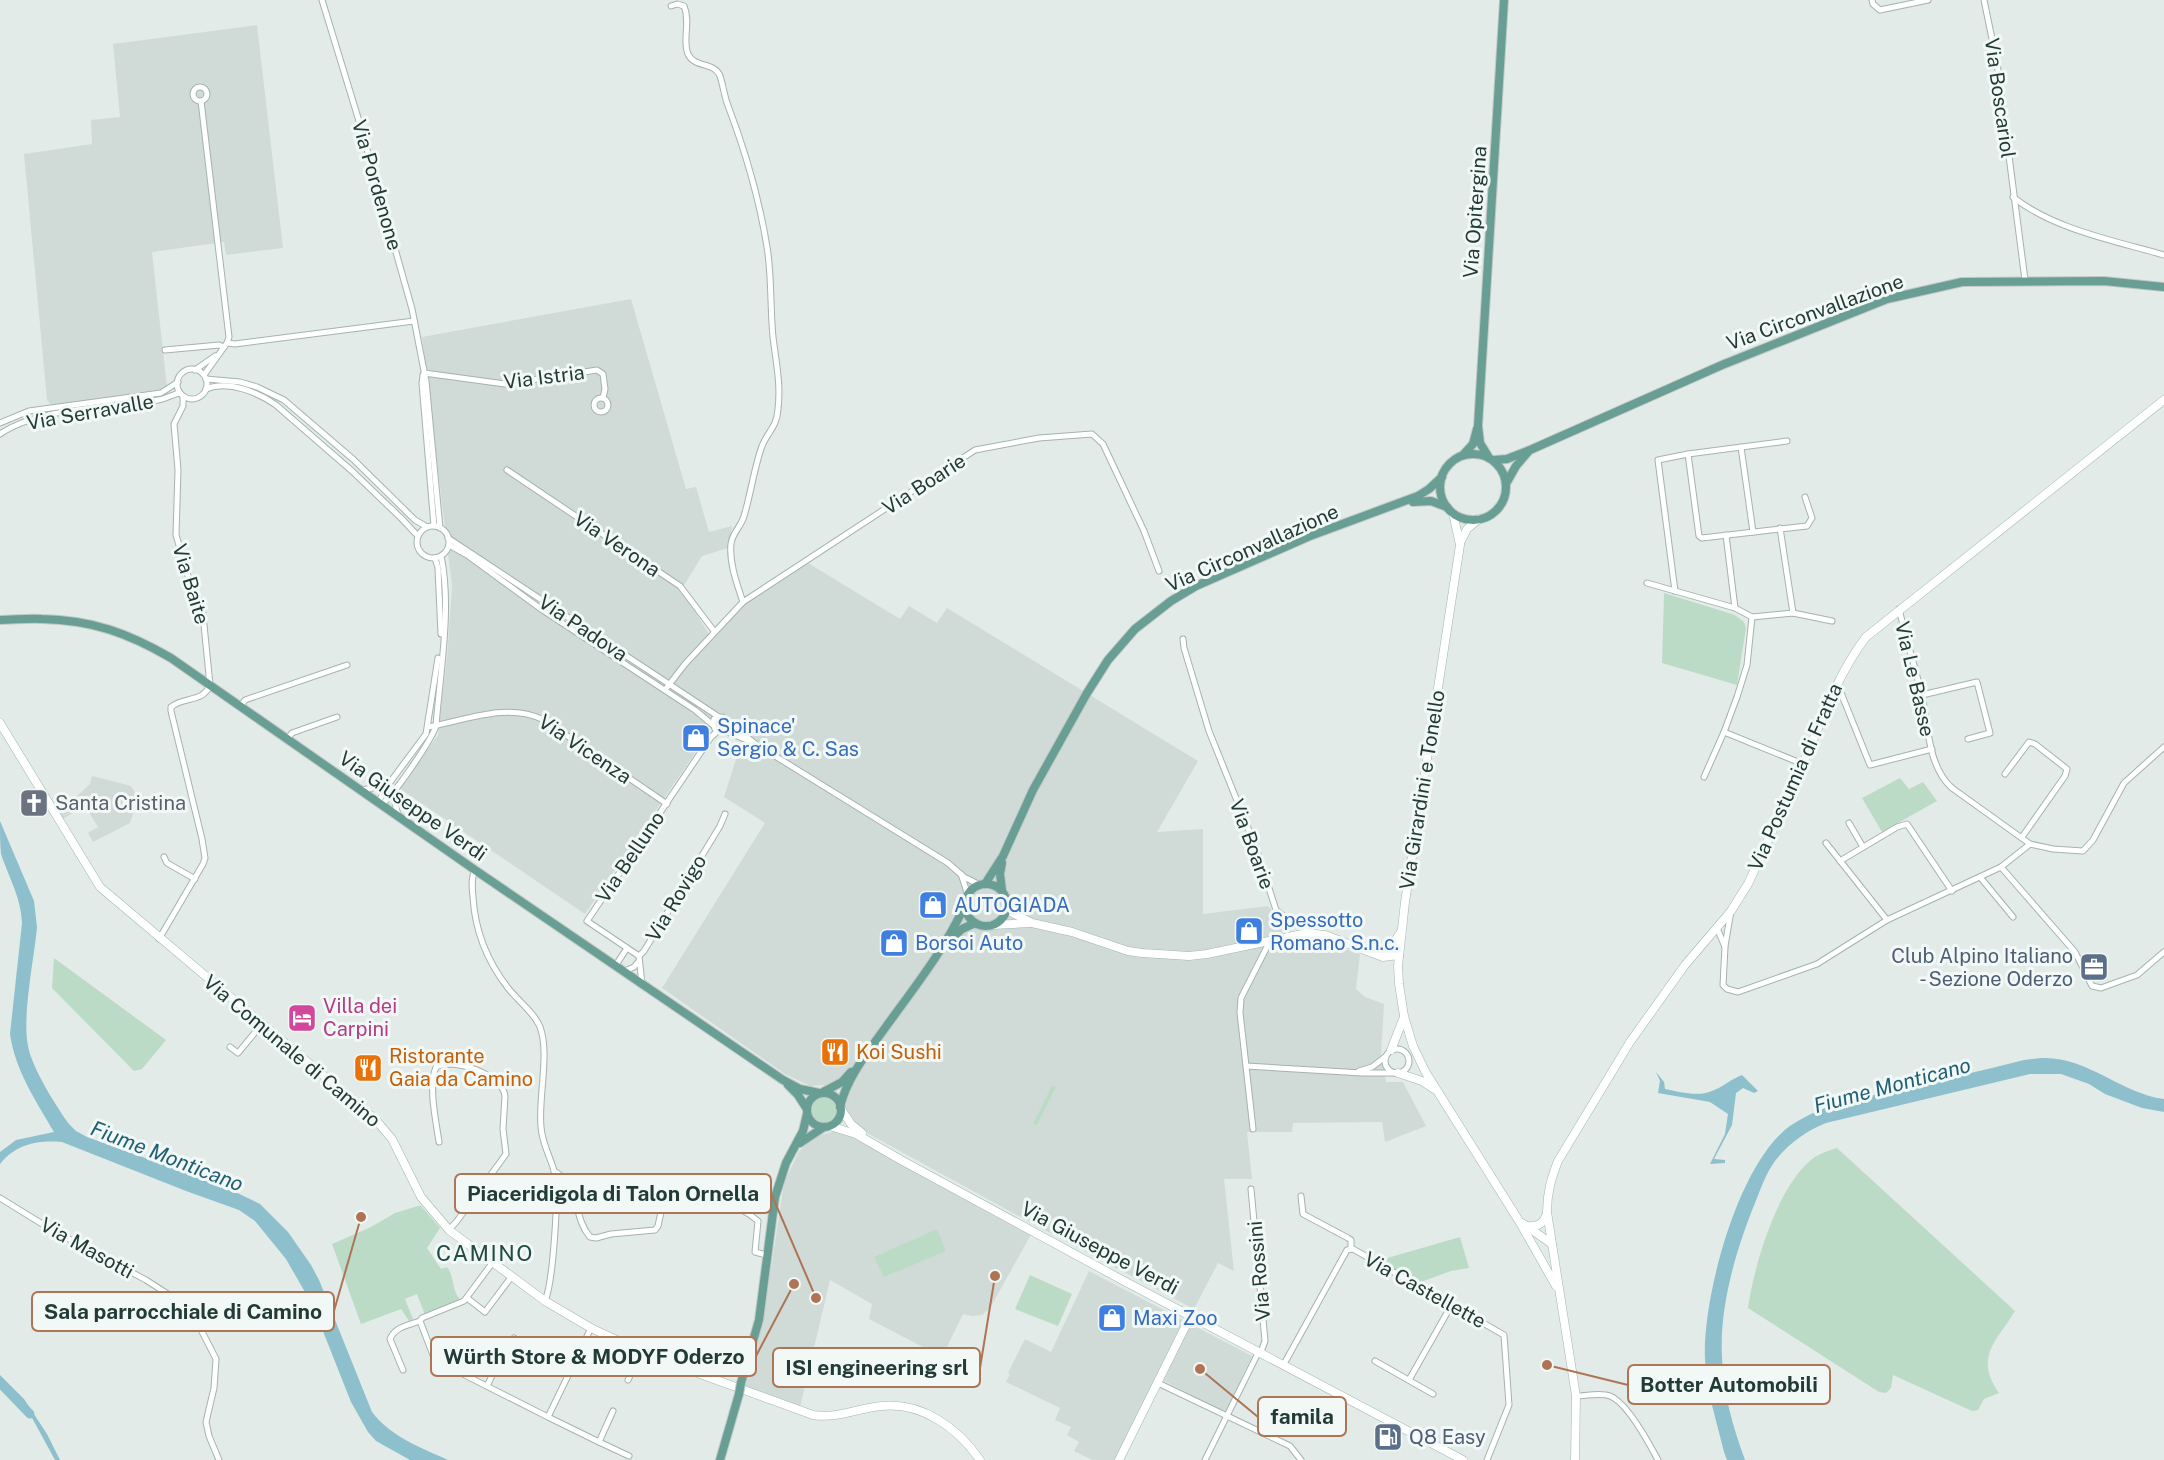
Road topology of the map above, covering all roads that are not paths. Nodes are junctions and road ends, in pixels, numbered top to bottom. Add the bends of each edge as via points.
1 (322, 0) edge
2 (1504, 0) edge
3 (1872, 0) edge
4 (1928, 0) edge
5 (1983, 0) edge
6 (671, 6) dead end
7 (201, 101) dead end
8 (2013, 197) junction
9 (2164, 255) edge
10 (2025, 280) junction
11 (2164, 287) edge
12 (414, 321) junction
13 (226, 345) junction
14 (165, 350) dead end
15 (218, 354) junction
16 (195, 370) junction
17 (424, 373) junction
18 (205, 377) junction
19 (178, 382) junction
20 (206, 389) junction
21 (182, 394) junction
22 (603, 398) dead end
23 (194, 399) junction
24 (2164, 400) edge
25 (180, 413) junction
26 (0, 423) edge
27 (1478, 426) junction
28 (0, 434) edge
29 (1788, 441) dead end
30 (1741, 447) junction
31 (1530, 450) junction
32 (1688, 454) junction
33 (1463, 455) junction
34 (1491, 458) junction
35 (507, 470) dead end
36 (1442, 477) junction
37 (1507, 482) junction
38 (1805, 497) dead end
39 (1400, 504) junction
40 (1450, 510) junction
41 (1479, 519) junction
42 (434, 527) junction
43 (1780, 528) junction
44 (1753, 532) junction
45 (1726, 535) junction
46 (418, 536) junction
47 (448, 541) junction
48 (1460, 545) junction
49 (438, 557) junction
50 (1159, 570) dead end
51 (1647, 583) dead end
52 (1675, 591) junction
53 (742, 602) junction
54 (1735, 608) junction
55 (1899, 609) junction
56 (1792, 613) junction
57 (1752, 617) junction
58 (1, 620) edge
59 (1832, 621) dead end
60 (714, 631) junction
61 (1183, 639) dead end
62 (346, 665) dead end
63 (1837, 682) junction
64 (210, 685) junction
65 (666, 687) junction
66 (1922, 695) junction
67 (241, 706) junction
68 (336, 717) dead end
69 (722, 717) junction
70 (0, 723) edge
71 (436, 726) junction
72 (428, 727) junction
73 (717, 728) junction
74 (1724, 732) junction
75 (288, 738) junction
76 (1968, 739) dead end
77 (754, 743) junction
78 (2164, 747) edge
79 (1932, 749) junction
80 (1803, 764) junction
81 (2005, 774) dead end
82 (1704, 777) dead end
83 (388, 785) junction
84 (362, 789) junction
85 (396, 791) junction
86 (381, 803) junction
87 (667, 804) junction
88 (725, 814) dead end
89 (398, 815) junction
90 (1849, 823) dead end
91 (2022, 837) junction
92 (1826, 843) dead end
93 (2030, 844) junction
94 (1863, 847) junction
95 (1003, 856) junction
96 (164, 857) dead end
97 (1840, 861) junction
98 (2001, 867) junction
99 (475, 870) junction
100 (960, 872) junction
101 (1980, 878) junction
102 (195, 879) junction
103 (983, 885) junction
104 (1002, 890) junction
105 (1952, 891) junction
106 (968, 895) junction
107 (965, 905) junction
108 (1007, 910) junction
109 (1731, 911) junction
110 (2013, 917) dead end
111 (1887, 920) junction
112 (975, 923) junction
113 (1032, 923) junction
114 (992, 925) junction
115 (1717, 928) junction
116 (1402, 931) junction
117 (1307, 933) junction
118 (159, 939) junction
119 (1270, 941) junction
120 (945, 945) junction
121 (1725, 947) junction
122 (627, 948) junction
123 (2164, 952) edge
124 (1379, 954) junction
125 (1399, 955) junction
126 (639, 959) junction
127 (616, 965) junction
128 (625, 971) junction
129 (1399, 976) junction
130 (642, 984) junction
131 (1404, 1016) junction
132 (262, 1024) junction
133 (230, 1047) dead end
134 (1388, 1054) junction
135 (860, 1063) junction
136 (1246, 1066) junction
137 (1355, 1072) junction
138 (1397, 1073) junction
139 (783, 1080) junction
140 (1438, 1092) junction
141 (820, 1093) junction
142 (840, 1108) junction
143 (807, 1112) junction
144 (827, 1126) junction
145 (1253, 1129) dead end
146 (439, 1142) dead end
147 (797, 1145) junction
148 (882, 1148) junction
149 (554, 1171) junction
150 (1251, 1189) dead end
151 (1301, 1196) dead end
152 (0, 1198) edge
153 (1548, 1212) junction
154 (1519, 1221) junction
155 (1527, 1226) junction
156 (448, 1230) junction
157 (1533, 1244) junction
158 (1552, 1244) junction
159 (1350, 1248) junction
160 (766, 1255) junction
161 (493, 1262) junction
162 (512, 1275) junction
163 (1561, 1297) junction
164 (467, 1298) junction
165 (545, 1300) junction
166 (1452, 1304) junction
167 (1191, 1315) junction
168 (420, 1321) junction
169 (591, 1328) junction
170 (514, 1338) dead end
171 (642, 1350) junction
172 (1260, 1352) junction
173 (1375, 1361) dead end
174 (1284, 1364) junction
175 (403, 1370) dead end
176 (628, 1380) dead end
177 (1409, 1380) junction
178 (1158, 1383) junction
179 (487, 1386) junction
180 (1433, 1394) dead end
181 (1576, 1396) junction
182 (614, 1411) dead end
183 (1227, 1416) junction
184 (548, 1417) junction
185 (599, 1442) junction
186 (628, 1456) dead end
187 (219, 1460) edge
188 (720, 1460) edge
189 (980, 1460) edge
190 (1119, 1460) edge
191 (1205, 1460) edge
192 (1301, 1460) edge
193 (1463, 1460) edge
194 (1487, 1460) edge
195 (1575, 1460) edge
196 (1658, 1460) edge

1 - 12 street, Via Pordenone
2 - 27 main road, Via Opitergina
3 - 4 street via 1880,10
5 - 8 street, Via Boscariol via 1997,63
6 - 53 street via 684,6 688,16 689,56 715,68 720,75 749,164 772,286 773,335 780,379 778,409 776,424 762,445 743,519 731,544
7 - 13 street via 229,337
8 - 9 street via 2050,219
8 - 10 street, Via Boscariol
10 - 11 main road, Via Circonvallazione
10 - 31 main road, Via Circonvallazione via 1962,282 1887,299 1722,364
12 - 13 street
12 - 17 street, Via Pordenone
13 - 14 street
13 - 15 street
15 - 16 street
15 - 18 street
16 - 18 street
16 - 19 street via 182,374
17 - 22 street, Via Istria via 505,384 597,370 603,374
17 - 42 street, Via Pordenone
18 - 20 street
18 - 42 street via 240,382 284,400 354,460 415,520
19 - 21 street
19 - 26 street, Via Serravalle via 158,394 29,411
20 - 23 street
20 - 46 street via 236,387 276,405 352,471
21 - 23 street
21 - 25 street, Via Baite
21 - 28 street, Via Serravalle via 48,415 9,427
23 - 25 street
24 - 55 main road, Via Postumia di Fratta
25 - 64 street, Via Baite via 174,424 178,470 176,535 191,586 202,605
27 - 33 main road, Via Opitergina via 1473,444
27 - 34 main road, Via Opitergina via 1480,443
29 - 30 street
30 - 32 street
30 - 44 street
31 - 34 main road, Via Circonvallazione via 1507,459
31 - 37 main road, Via Circonvallazione
32 - 45 street via 1699,536
32 - 52 street via 1658,460
33 - 34 main road
33 - 36 main road via 1446,467
34 - 37 main road via 1500,466
35 - 60 street, Via Verona via 680,586
36 - 39 main road, Via Circonvallazione via 1424,493
36 - 40 main road via 1441,492
37 - 41 main road via 1497,510
38 - 43 street via 1811,522 1807,526
39 - 40 main road, Via Circonvallazione via 1425,500
39 - 95 main road, Via Circonvallazione via 1316,533 1196,586 1135,629 1087,693 1033,790
40 - 41 main road via 1469,520
40 - 48 main road, Via Girardini e Tonello
41 - 48 main road, Via Girardini e Tonello via 1467,529
42 - 46 street
42 - 47 street
43 - 44 street
43 - 56 street
44 - 45 street
45 - 54 street
46 - 49 street via 421,554
47 - 49 street
47 - 65 street, Via Padova via 541,609
48 - 116 main road, Via Girardini e Tonello
49 - 71 street via 445,586 445,623
49 - 72 street via 441,631
50 - 53 street, Via Boarie via 1099,438 1092,434 1060,436 975,450
51 - 52 street
52 - 54 street
53 - 60 street, Via Boarie
54 - 57 street
55 - 63 main road, Via Postumia di Fratta via 1866,637
55 - 66 street, Via Le Basse
56 - 57 street
56 - 59 street
57 - 74 street via 1747,664
58 - 64 main road, Via Giuseppe Verdi via 41,618 108,627 140,640
60 - 65 street, Via Boarie
61 - 117 street, Via Boarie via 1209,731 1256,848 1276,910
62 - 67 street via 245,700
63 - 79 street, Via Le Basse via 1870,765
63 - 80 main road, Via Postumia di Fratta
64 - 67 main road, Via Giuseppe Verdi
64 - 102 street via 206,694 171,707 205,858
65 - 69 street, Via Padova
65 - 73 street, Via Padova
66 - 76 street via 1977,682 1990,733
66 - 79 street, Via Le Basse
67 - 75 main road, Via Giuseppe Verdi
68 - 75 street
69 - 73 street via 714,719
69 - 73 street via 726,725
69 - 77 street, Via Padova
70 - 118 main road, Via Comunale di Camino via 95,881
71 - 72 street, Via Vicenza
71 - 85 street
71 - 87 street, Via Vicenza via 504,711 532,714
72 - 83 street via 423,740
73 - 77 street, Via Padova
73 - 87 street, Via Belluno
74 - 80 street
74 - 82 street
75 - 84 main road, Via Giuseppe Verdi
77 - 100 street
78 - 93 street via 2124,783 2083,851
79 - 91 street, Via Le Basse via 1947,784
80 - 109 main road, Via Postumia di Fratta via 1748,884
81 - 91 street via 2029,742 2067,769
83 - 84 street
83 - 86 street
84 - 86 main road, Via Giuseppe Verdi
85 - 86 street
85 - 89 street
86 - 89 main road, Via Giuseppe Verdi
87 - 122 street, Via Belluno via 587,921
88 - 126 street, Via Rovigo
89 - 99 main road, Via Giuseppe Verdi
90 - 94 street
91 - 93 street, Via Le Basse
92 - 97 street
93 - 98 street
94 - 97 street
94 - 105 street via 1907,824
95 - 103 main road, Via Circonvallazione
95 - 104 main road, Via Circonvallazione
96 - 102 street via 167,863
97 - 111 street
98 - 101 street
98 - 123 street via 2075,952 2092,986 2101,988 2137,975
99 - 127 main road, Via Giuseppe Verdi
99 - 149 street via 472,892 478,933 500,977 541,1031 541,1128
100 - 103 street
100 - 106 street
101 - 105 street
101 - 110 street
102 - 118 street
103 - 104 main road
103 - 106 main road
104 - 108 main road
105 - 111 street
106 - 107 main road
107 - 112 main road
107 - 120 main road
108 - 113 main road
108 - 114 main road via 1002,920
109 - 115 main road, Via Postumia di Fratta
109 - 121 street
111 - 121 street via 1817,964 1738,992 1723,985
112 - 114 main road
112 - 120 main road via 962,928
113 - 114 main road
113 - 119 main road via 1128,951 1158,955 1207,954
115 - 121 street
115 - 153 main road, Via Postumia di Fratta via 1630,1042 1558,1161 1550,1180
116 - 124 main road
116 - 125 main road, Via Girardini e Tonello
117 - 119 main road
117 - 124 main road via 1325,935
118 - 132 main road, Via Comunale di Camino
119 - 136 street via 1241,998
120 - 135 main road
122 - 126 street
122 - 127 street
124 - 125 main road via 1392,951
124 - 129 main road
125 - 129 main road, Via Girardini e Tonello
126 - 128 street
126 - 130 street, Via Rovigo
127 - 128 main road, Via Giuseppe Verdi
128 - 130 main road, Via Giuseppe Verdi
129 - 131 main road, Via Girardini e Tonello
130 - 139 main road, Via Giuseppe Verdi
131 - 134 main road
131 - 140 main road, Via Girardini e Tonello via 1416,1053
132 - 133 street via 238,1053
132 - 156 main road, Via Comunale di Camino via 380,1124 392,1139 421,1197
134 - 137 street via 1372,1067
134 - 138 street via 1386,1067
134 - 138 street via 1401,1049 1408,1057 1407,1068
135 - 141 main road via 842,1082
135 - 142 main road
136 - 137 street
136 - 145 street
137 - 138 street
138 - 140 main road via 1422,1081
139 - 141 main road, Via Giuseppe Verdi
139 - 143 main road, Via Giuseppe Verdi
140 - 154 main road, Via Girardini e Tonello
141 - 142 main road via 835,1097
141 - 143 main road via 810,1099
142 - 144 main road via 838,1119
142 - 148 main road, Via Giuseppe Verdi via 851,1124
143 - 144 main road via 815,1125
143 - 147 main road
144 - 147 main road
144 - 148 main road, Via Giuseppe Verdi via 851,1131
146 - 156 street via 433,1076 436,1066 460,1064 499,1083 505,1096 506,1154
147 - 160 main road via 779,1181
148 - 167 main road, Via Giuseppe Verdi
149 - 160 street via 564,1176 573,1191 590,1237 655,1230 670,1186 749,1213 758,1221 755,1252
149 - 165 street via 551,1264
150 - 172 street, Via Rossini via 1265,1341
151 - 159 street via 1303,1214 1351,1240
152 - 187 street, Via Masotti via 146,1280 192,1312 216,1359 206,1422
153 - 155 main road via 1539,1225
153 - 158 main road, Via Postumia di Fratta
154 - 155 main road, Via Girardini e Tonello
154 - 157 main road, Via Girardini e Tonello
155 - 158 main road, Via Girardini e Tonello
156 - 161 main road, Via Comunale di Camino
157 - 158 main road via 1541,1250
157 - 163 main road, Via Girardini e Tonello
158 - 163 main road, Via Postumia di Fratta
159 - 166 street, Via Castellette
159 - 174 street, Via Castellette
160 - 188 main road, bridge via 759,1320
161 - 162 main road, Via Comunale di Camino
161 - 164 street
162 - 164 street via 485,1312
162 - 165 main road, Via Comunale di Camino
163 - 181 main road, Via Postumia di Fratta
164 - 168 street
165 - 169 main road, Via Comunale di Camino
166 - 177 street
166 - 194 street, Via Castellette via 1504,1335 1509,1406
167 - 172 main road, Via Giuseppe Verdi
167 - 178 main road
168 - 175 street via 400,1328 390,1339
168 - 179 street via 436,1359
169 - 171 main road, Via Comunale di Camino
169 - 184 street
170 - 179 street
171 - 176 street
171 - 189 main road, Via Comunale di Camino via 813,1415 835,1416 883,1406 928,1413 954,1431
172 - 174 main road, Via Giuseppe Verdi
172 - 183 street
173 - 177 street
174 - 193 main road, Via Giuseppe Verdi
177 - 180 street
178 - 183 street
178 - 190 main road
179 - 184 street
181 - 195 main road, Via Postumia di Fratta
181 - 196 street via 1602,1394 1619,1402
182 - 185 street
183 - 191 street
183 - 192 street via 1290,1446
184 - 185 street
185 - 186 street

